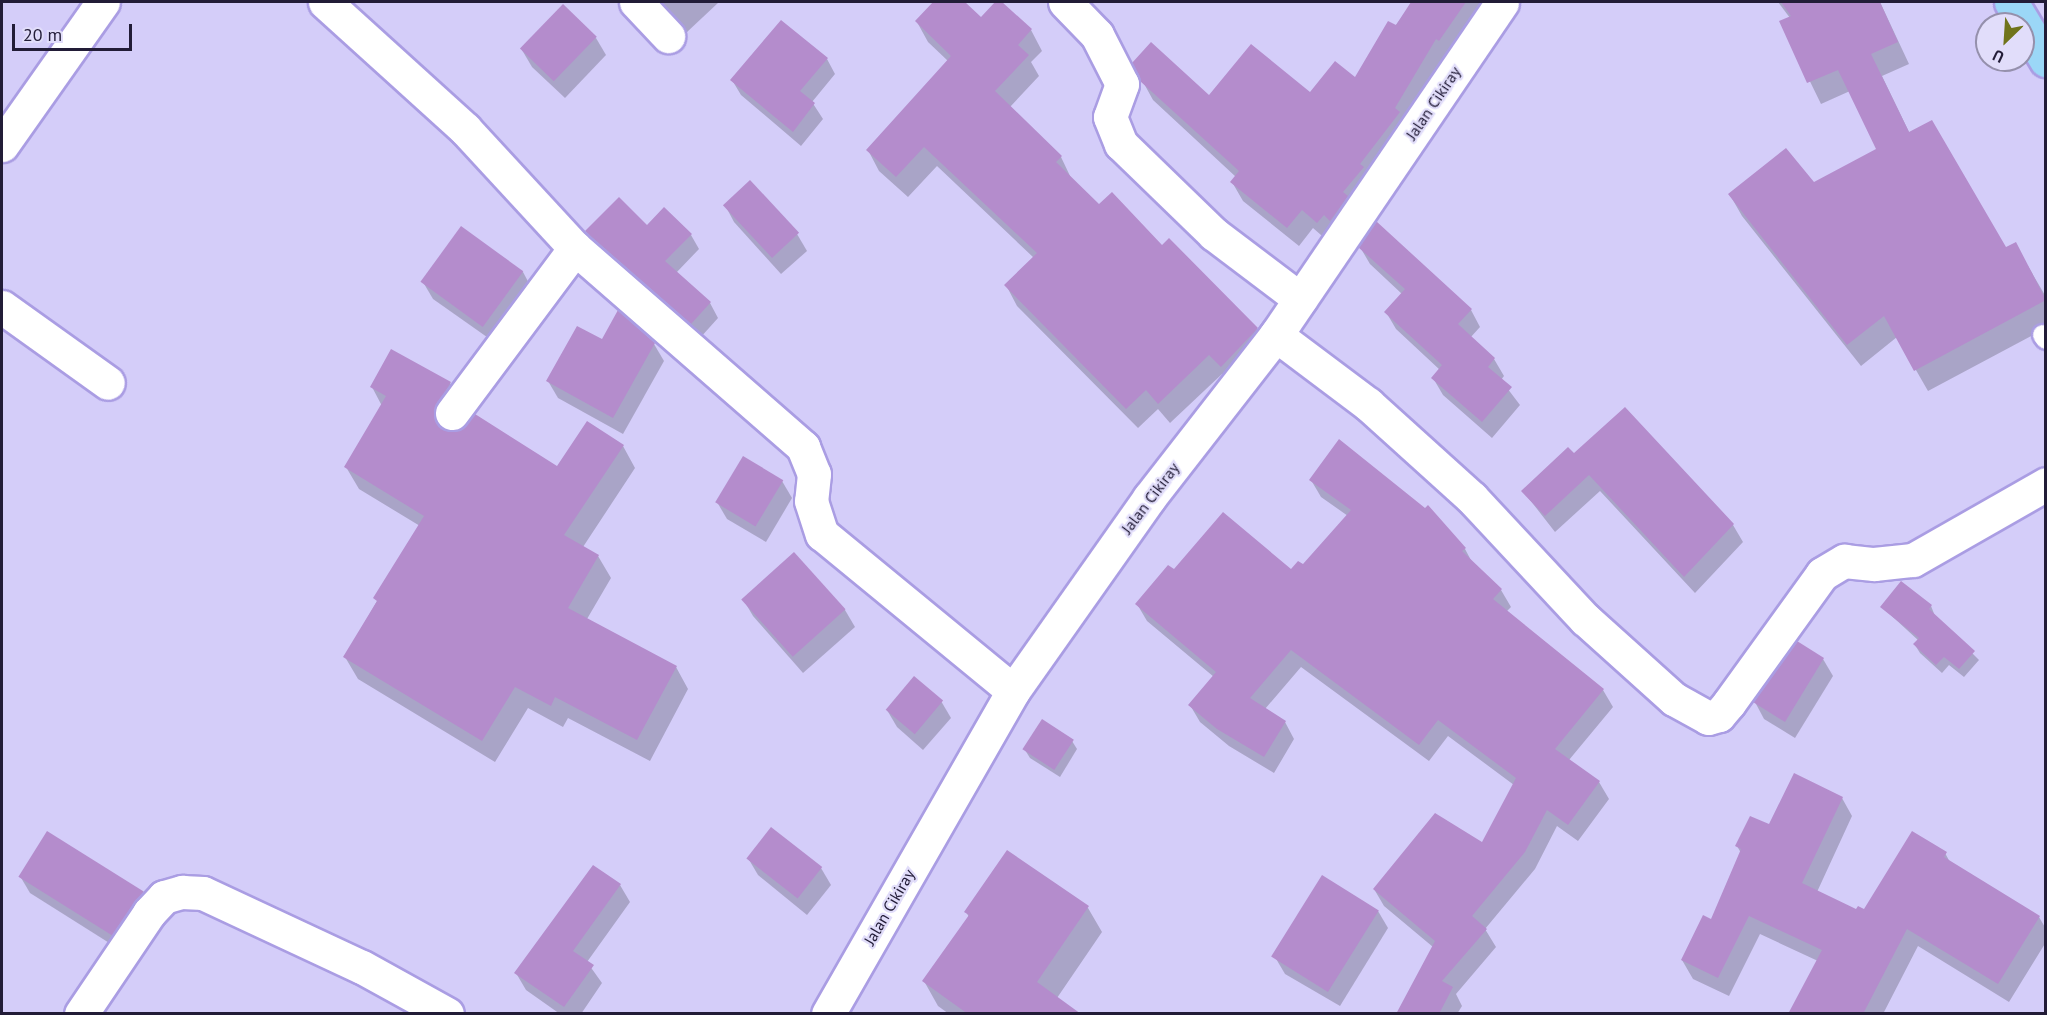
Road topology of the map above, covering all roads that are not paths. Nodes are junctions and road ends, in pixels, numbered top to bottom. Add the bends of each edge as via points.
1 (103, 2) edge
2 (326, 2) edge
3 (636, 2) edge
4 (1065, 2) edge
5 (1502, 2) edge
6 (2011, 2) edge
7 (668, 36) dead end
8 (2046, 60) edge
9 (2, 145) edge
10 (574, 248) junction
11 (1300, 299) junction
12 (2, 307) edge
13 (1276, 335) junction
14 (108, 383) dead end
15 (452, 413) dead end
16 (2046, 484) edge
17 (1014, 690) junction
18 (81, 1014) edge
19 (447, 1014) edge
20 (828, 1014) edge

1 - 9 street
2 - 10 street via 465,129
3 - 7 street
4 - 11 street via 1097,35 1122,84 1110,117 1121,144 1214,234
5 - 11 street, Jalan Cikiray
6 - 8 highway
10 - 15 street
10 - 17 street via 803,447 814,474 811,501 822,534
11 - 13 street, Jalan Cikiray
12 - 14 street
13 - 16 street via 1368,404 1472,498 1585,619 1674,699 1708,718 1719,715 1729,703 1822,574 1844,561 1874,564 1913,560
13 - 17 street, Jalan Cikiray via 1149,498
17 - 20 street, Jalan Cikiray
18 - 19 street via 149,914 164,897 182,892 203,892 362,967

